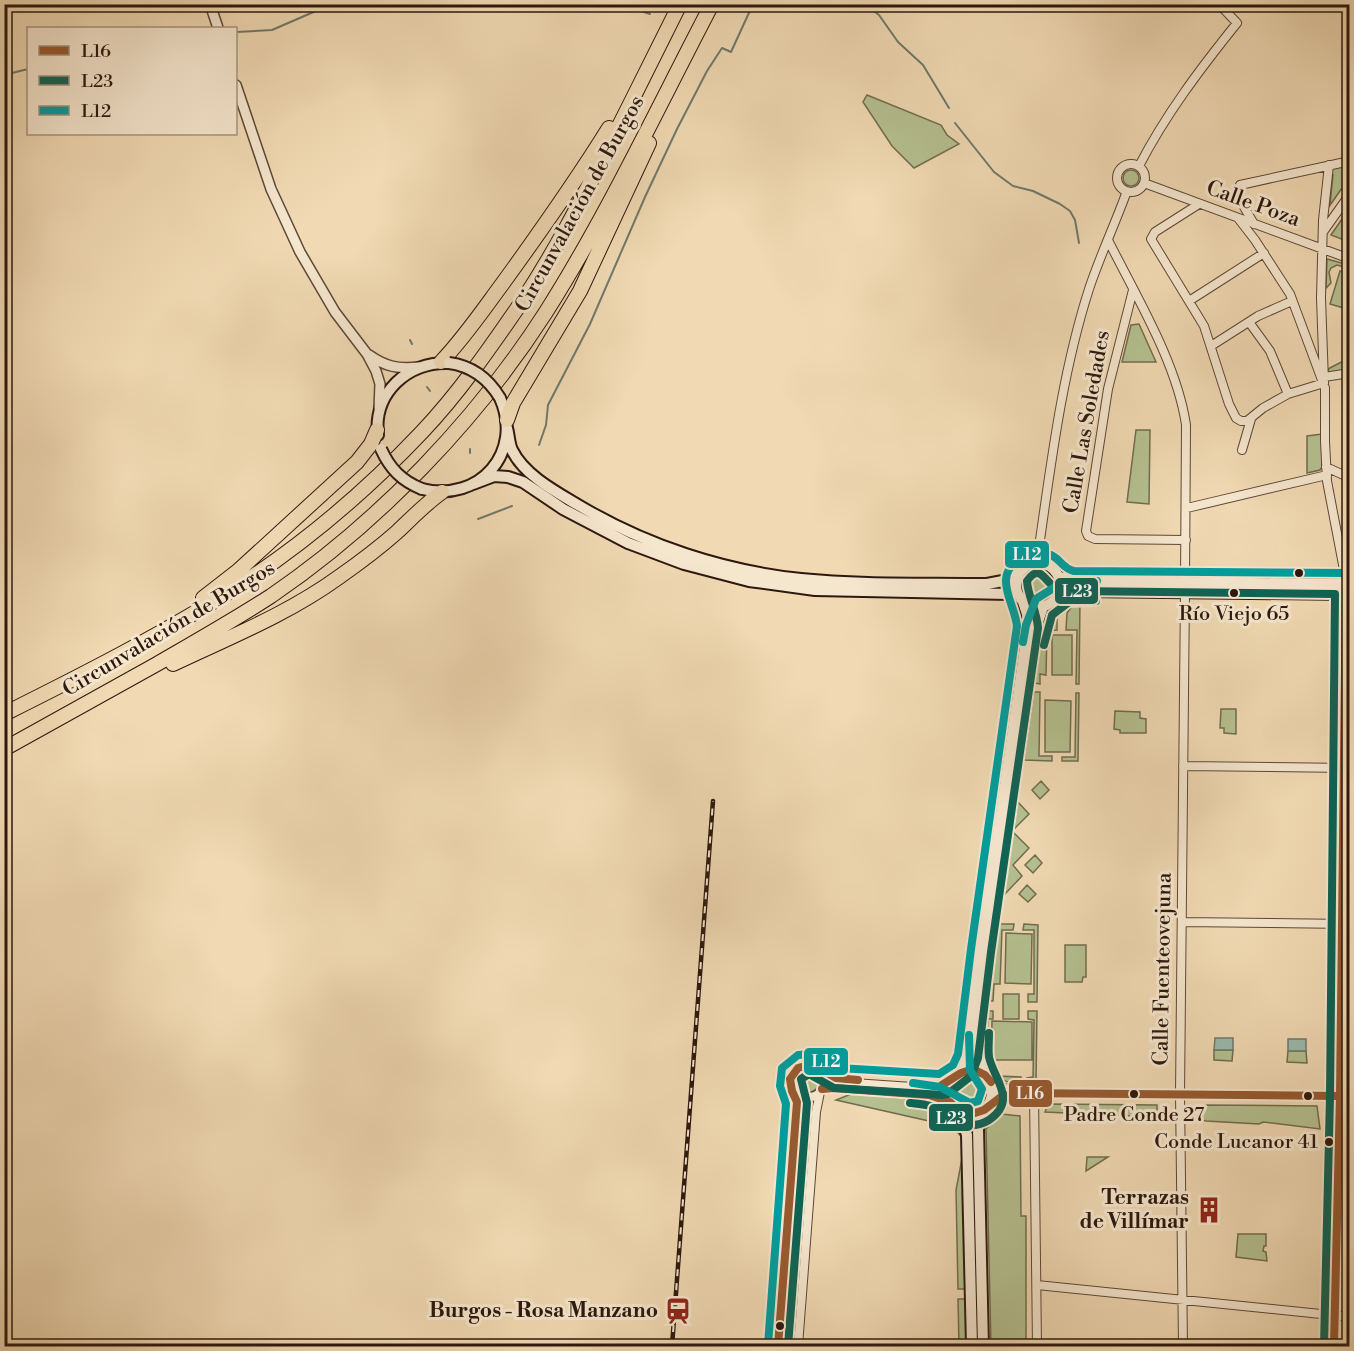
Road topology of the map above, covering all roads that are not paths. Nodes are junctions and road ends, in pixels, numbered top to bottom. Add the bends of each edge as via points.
1 (210, 4) edge
2 (679, 4) edge
3 (713, 4) edge
4 (1219, 4) edge
5 (218, 27) edge
6 (237, 88) edge
7 (1350, 161) edge
8 (1329, 165) junction
9 (1139, 166) junction
10 (1144, 183) junction
11 (1127, 191) junction
12 (1350, 194) edge
13 (1199, 204) junction
14 (1238, 219) junction
15 (1254, 224) junction
16 (1323, 232) junction
17 (1107, 240) junction
18 (1322, 249) junction
19 (1264, 253) junction
20 (1350, 259) edge
21 (1099, 263) junction
22 (1119, 263) junction
23 (1133, 290) junction
24 (1189, 301) junction
25 (1292, 301) junction
26 (1249, 322) junction
27 (1211, 346) junction
28 (367, 354) junction
29 (445, 363) junction
30 (420, 366) junction
31 (1350, 373) edge
32 (1324, 380) junction
33 (1288, 394) junction
34 (1251, 419) junction
35 (378, 424) junction
36 (507, 424) junction
37 (1242, 450) dead end
38 (1327, 471) junction
39 (1350, 478) edge
40 (473, 484) junction
41 (442, 492) junction
42 (1187, 508) junction
43 (1040, 540) junction
44 (1186, 540) junction
45 (1047, 565) junction
46 (719, 569) junction
47 (1024, 569) junction
48 (750, 576) junction
49 (1059, 577) junction
50 (1185, 588) junction
51 (1348, 589) edge
52 (1059, 595) junction
53 (1021, 599) junction
54 (1042, 608) junction
55 (92, 700) junction
56 (4, 712) edge
57 (4, 749) edge
58 (1183, 766) junction
59 (1347, 768) edge
60 (1182, 922) junction
61 (1346, 924) edge
62 (961, 1072) junction
63 (983, 1073) junction
64 (822, 1075) junction
65 (947, 1082) junction
66 (991, 1083) junction
67 (821, 1090) junction
68 (799, 1093) junction
69 (1016, 1093) junction
70 (1034, 1093) junction
71 (1180, 1094) junction
72 (1340, 1096) junction
73 (1350, 1096) edge
74 (950, 1102) junction
75 (986, 1107) junction
76 (959, 1112) junction
77 (1037, 1285) junction
78 (1182, 1300) junction
79 (1334, 1316) junction
80 (1350, 1317) edge
81 (782, 1347) edge
82 (798, 1347) edge
83 (972, 1347) edge
84 (983, 1347) edge
85 (1037, 1347) edge
86 (1183, 1347) edge
87 (1334, 1347) edge

1 - 5 street
2 - 29 highway via 580,175
2 - 56 highway, Circunvalación de Burgos via 596,172 525,298 422,432 342,508 241,585 153,636
3 - 36 highway via 599,252 513,403
3 - 55 highway, Circunvalación de Burgos via 605,210 546,312 448,439 375,512 272,595
4 - 9 street via 1237,23 1196,72
6 - 28 street via 271,189 300,252 335,312
7 - 8 street
8 - 15 street via 1240,184 1237,195
8 - 16 street
9 - 10 street
9 - 11 street via 1126,164 1118,173 1119,185
10 - 11 street via 1138,190
10 - 13 street, Calle Poza
11 - 17 street
12 - 16 street
13 - 14 street, Calle Poza
13 - 24 street via 1151,236
14 - 15 street, Calle Poza
14 - 19 street
15 - 18 street, Calle Poza
16 - 18 street
17 - 21 street
17 - 22 street, Calle Fuenteovejuna
18 - 20 street, Calle Poza
18 - 32 street
19 - 24 street
19 - 25 street
21 - 22 street via 1109,259
21 - 43 street via 1067,374
22 - 23 street, Calle Fuenteovejuna
23 - 42 street, Calle Fuenteovejuna via 1183,405
23 - 44 street, Calle Las Soledades via 1108,389 1086,531 1095,539
24 - 27 street
25 - 26 street
25 - 32 street
26 - 27 street
26 - 33 street via 1270,351
27 - 34 street via 1236,418
28 - 30 street via 393,368
28 - 35 street via 380,384
29 - 30 main road
29 - 36 main road, bridge via 465,366 491,384 500,398
30 - 35 main road via 389,391
31 - 32 street
32 - 33 street
32 - 38 street
33 - 34 street
34 - 37 street
35 - 41 main road, bridge via 381,449 397,474 422,489
35 - 56 highway via 371,444 357,462 220,586 172,618
36 - 40 main road via 500,458
36 - 46 main road via 512,450 521,462 570,500 607,521
38 - 39 street
38 - 42 street
38 - 51 street
40 - 41 main road
40 - 46 main road via 494,476 523,482 563,509 628,543 684,564
41 - 55 highway via 372,553 303,601 110,696
42 - 44 street, Calle Fuenteovejuna
43 - 45 street
43 - 47 street via 1036,554
44 - 50 street, Calle Fuenteovejuna
45 - 47 main road via 1038,563
45 - 49 main road
46 - 48 main road
47 - 48 main road via 1005,581 978,584
47 - 53 main road via 1016,583
48 - 53 main road via 815,590 1008,594
49 - 50 main road
49 - 52 main road
50 - 51 main road
50 - 52 main road
50 - 58 street, Calle Fuenteovejuna
51 - 59 street
52 - 54 main road
53 - 54 main road via 1031,607
53 - 62 main road via 1028,626 968,1057
54 - 63 main road via 1034,638 982,996 978,1057
55 - 57 highway, Circunvalación de Burgos
58 - 59 street
58 - 60 street, Calle Fuenteovejuna
59 - 61 street
60 - 61 street
60 - 71 street, Calle Fuenteovejuna
61 - 72 street
62 - 63 main road
62 - 65 main road
63 - 66 main road
64 - 65 street via 839,1082 927,1088
64 - 67 street
64 - 68 street via 811,1068 799,1072 794,1083
65 - 74 main road
66 - 69 street
66 - 75 main road via 993,1090
67 - 68 street via 812,1097
67 - 74 street via 929,1095
67 - 82 street via 816,1112
68 - 81 street
69 - 70 street
69 - 75 street
70 - 71 street
70 - 77 street
71 - 72 street
71 - 78 street, Calle Fuenteovejuna
72 - 73 street
72 - 79 street
74 - 76 main road
75 - 76 main road via 972,1114
75 - 84 main road via 978,1129
76 - 83 main road via 967,1134
77 - 78 street
77 - 85 street
78 - 79 street
78 - 86 street, Calle Fuenteovejuna
79 - 80 street
79 - 87 street

